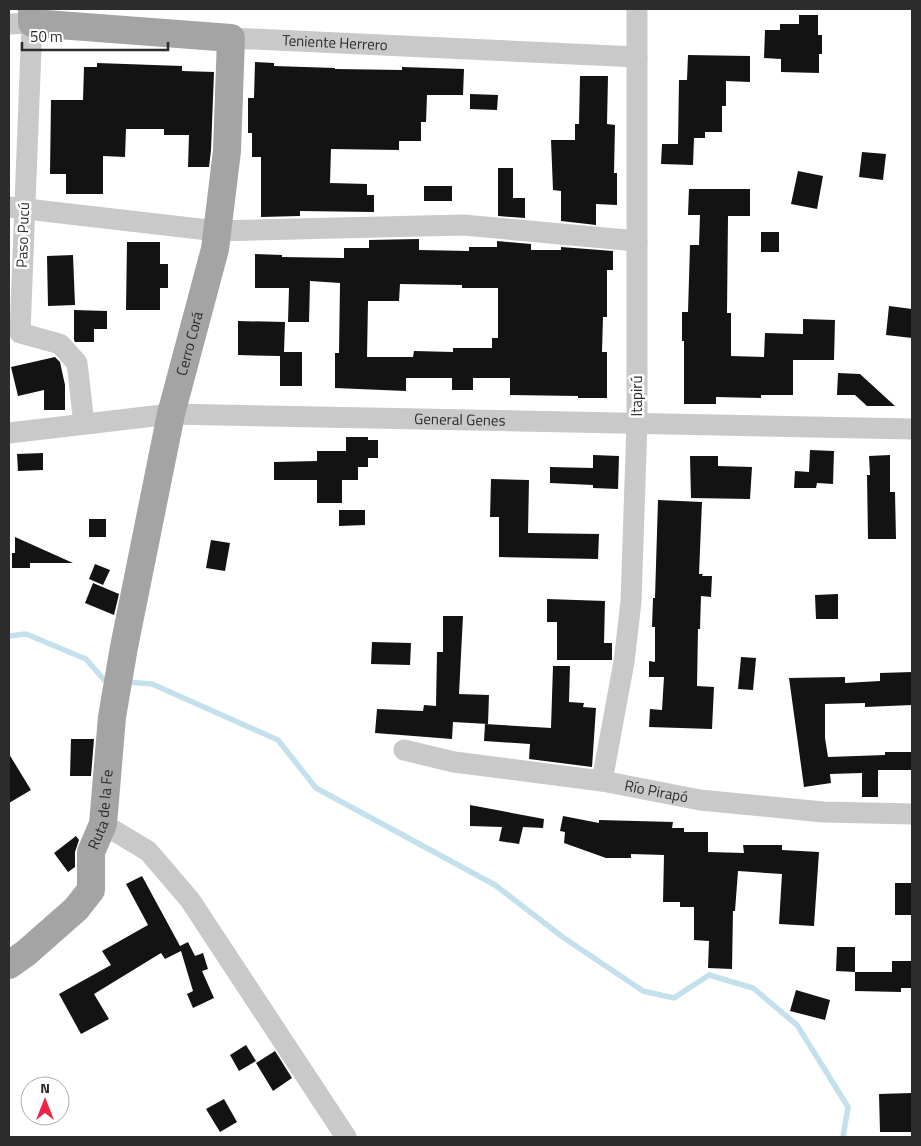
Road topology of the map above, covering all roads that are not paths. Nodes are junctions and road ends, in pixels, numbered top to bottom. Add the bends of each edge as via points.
1 (637, 9) edge
2 (24, 19) edge
3 (231, 38) junction
4 (637, 58) junction
5 (17, 208) edge
6 (217, 231) junction
7 (637, 241) junction
8 (171, 414) junction
9 (84, 424) junction
10 (637, 424) junction
11 (912, 429) edge
12 (9, 433) edge
13 (124, 647) joint
14 (404, 750) dead end
15 (602, 781) junction
16 (912, 814) edge
17 (103, 824) junction
18 (9, 965) edge
19 (346, 1137) edge

1 - 4 street, Itapirú
2 - 3 main road, Teniente Herrero
2 - 5 street, Paso Pucú
3 - 4 street, Teniente Herrero
3 - 6 main road, Cerro Corá via 228,152
4 - 7 street, Itapirú
5 - 6 street
5 - 9 street, Paso Pucú via 20,333 60,344 77,364
6 - 7 street via 464,225
6 - 8 main road, Cerro Corá
7 - 10 street, Itapirú
8 - 9 street, General Genes
8 - 10 street, General Genes
8 - 13 main road, Cerro Corá
9 - 12 street, General Genes
10 - 11 street, General Genes
10 - 15 street, Itapirú via 631,602 624,662
13 - 17 main road, Ruta de la Fe via 112,718
14 - 15 street, Río Pirapó via 454,762
15 - 16 street, Río Pirapó via 709,801 823,812
17 - 18 main road, Ruta de la Fe via 91,852 91,890 76,909
17 - 19 street via 148,851 190,900

